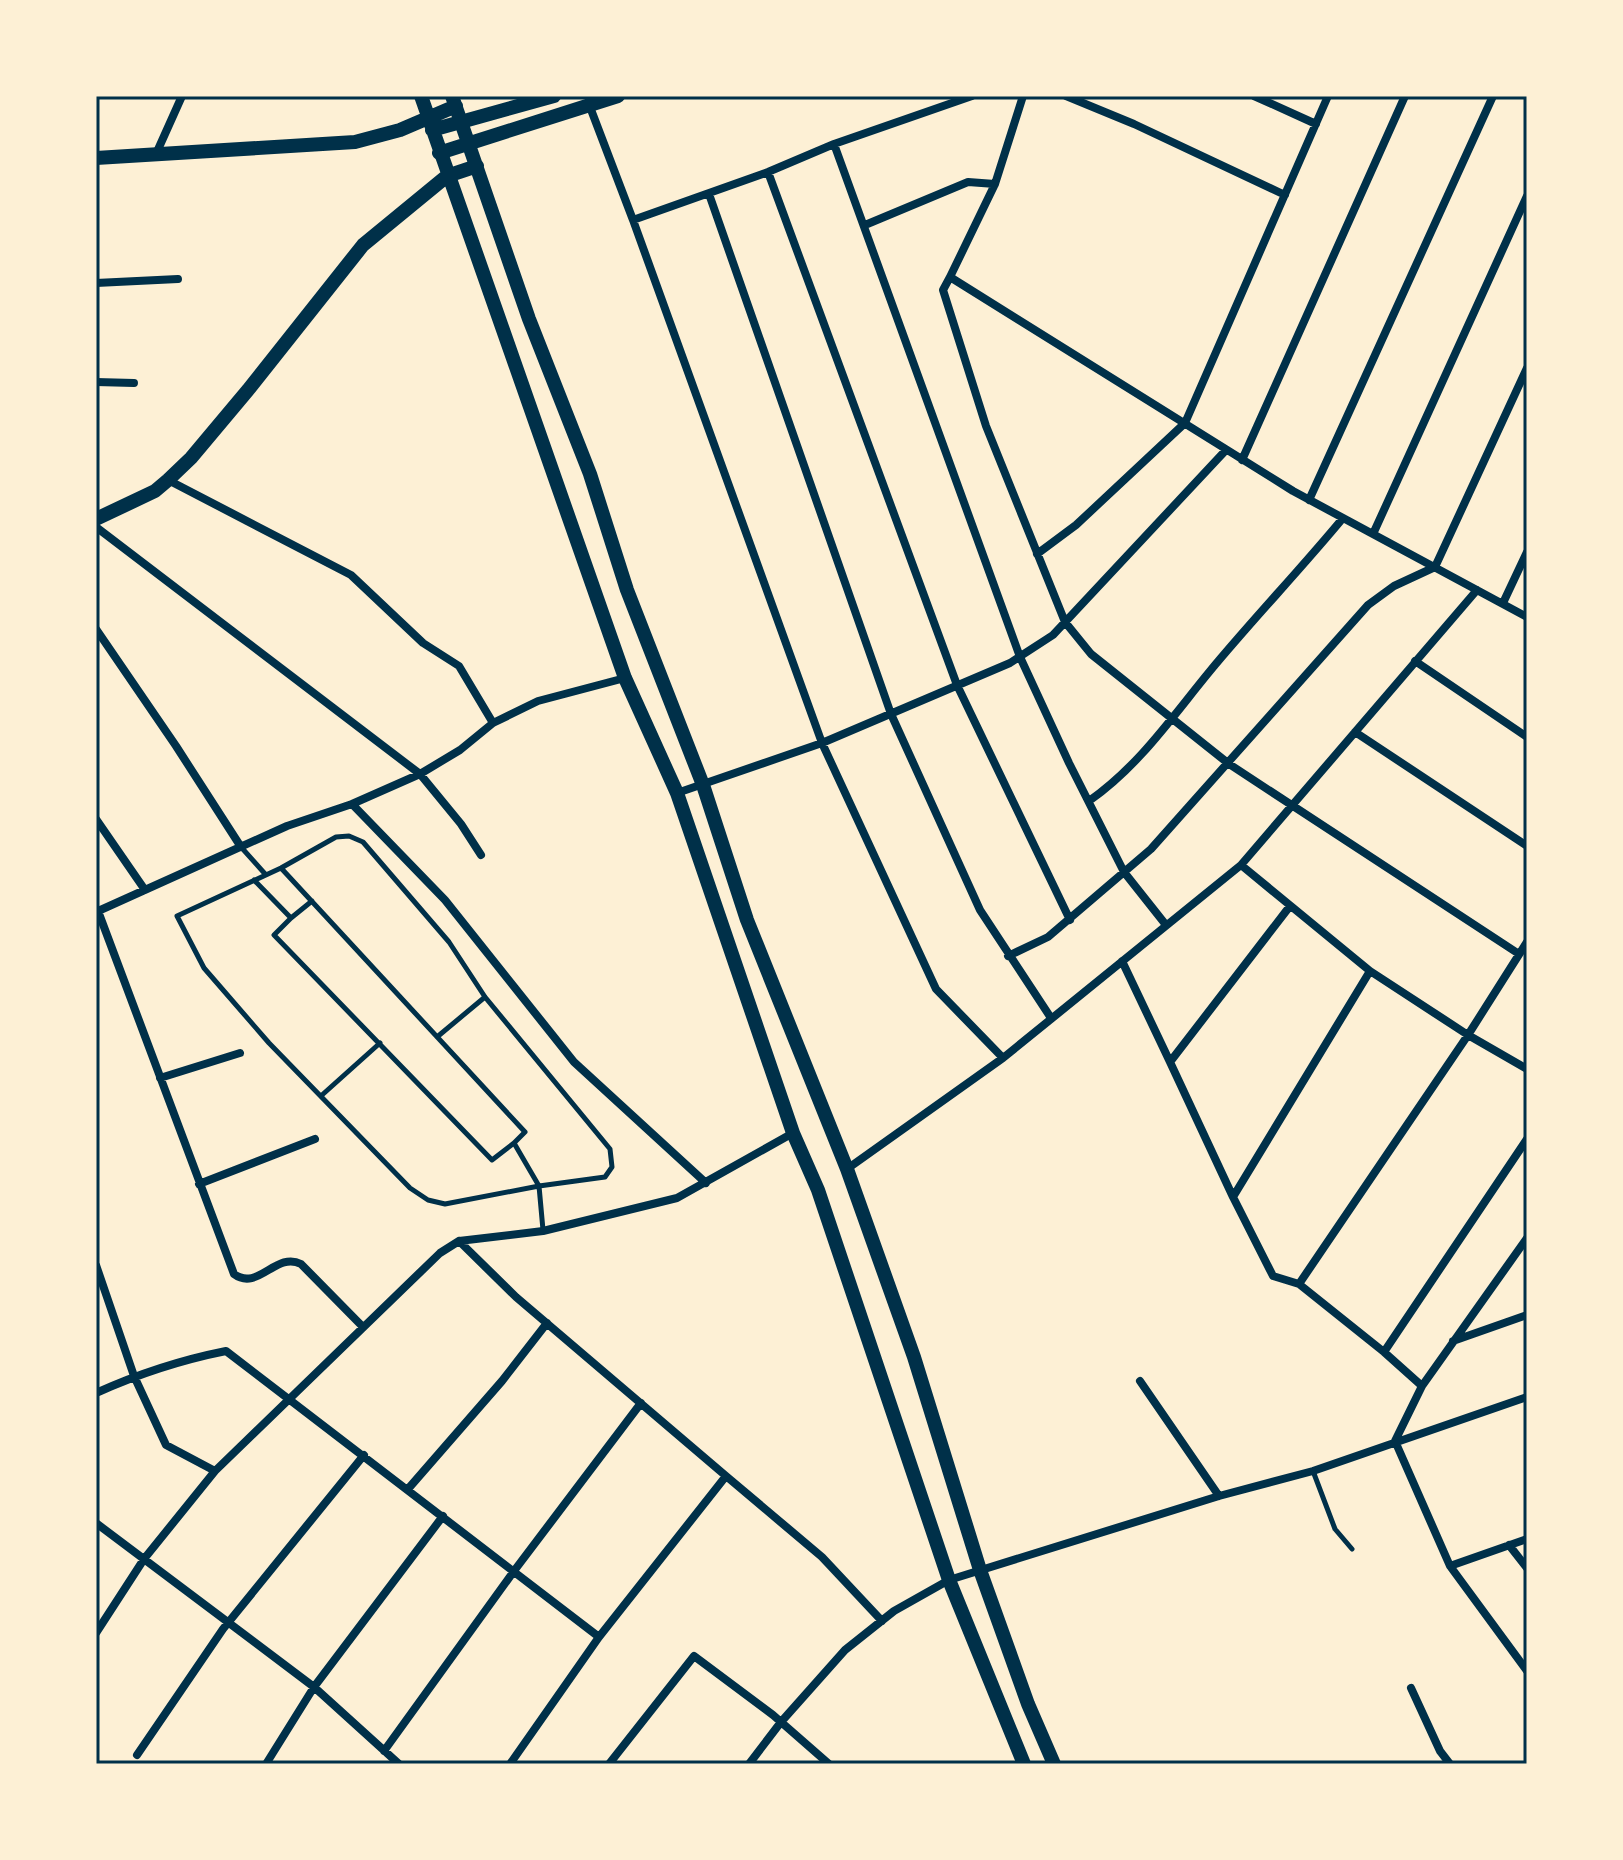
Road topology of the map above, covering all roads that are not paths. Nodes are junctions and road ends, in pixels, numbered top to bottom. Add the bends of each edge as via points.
1 (182, 96) edge
2 (421, 96) edge
3 (554, 96) edge
4 (618, 96) edge
5 (972, 96) edge
6 (1023, 96) edge
7 (1066, 96) edge
8 (1254, 96) edge
9 (1328, 96) edge
10 (1405, 96) edge
11 (1493, 96) edge
12 (590, 107) junction
13 (457, 108) edge
14 (430, 124) junction
15 (1316, 124) junction
16 (469, 144) junction
17 (834, 144) junction
18 (439, 153) junction
19 (156, 155) junction
20 (96, 158) edge
21 (477, 166) junction
22 (768, 172) junction
23 (447, 176) junction
24 (995, 184) junction
25 (709, 194) junction
26 (1285, 195) junction
27 (1527, 196) edge
28 (633, 220) junction
29 (865, 225) junction
30 (950, 277) junction
31 (178, 279) dead end
32 (96, 283) edge
33 (1527, 368) edge
34 (96, 382) edge
35 (134, 383) dead end
36 (1185, 423) junction
37 (1226, 450) junction
38 (1242, 460) junction
39 (168, 480) junction
40 (1309, 500) junction
41 (1343, 518) junction
42 (96, 519) edge
43 (96, 527) edge
44 (1373, 534) junction
45 (1527, 552) edge
46 (1037, 554) junction
47 (1435, 567) junction
48 (1477, 590) junction
49 (1503, 603) junction
50 (1527, 617) edge
51 (1065, 622) junction
52 (96, 629) edge
53 (1020, 657) junction
54 (1415, 661) junction
55 (625, 678) junction
56 (957, 685) junction
57 (891, 714) junction
58 (1174, 719) junction
59 (493, 723) junction
60 (1355, 732) junction
61 (1527, 737) edge
62 (822, 743) junction
63 (1229, 764) junction
64 (420, 774) junction
65 (703, 785) junction
66 (677, 793) junction
67 (1089, 801) junction
68 (352, 804) junction
69 (1293, 804) junction
70 (96, 819) edge
71 (1527, 846) edge
72 (241, 847) junction
73 (481, 855) dead end
74 (1241, 865) junction
75 (281, 868) junction
76 (1124, 872) junction
77 (266, 875) junction
78 (254, 880) junction
79 (145, 890) junction
80 (312, 901) junction
81 (1290, 906) junction
82 (97, 911) edge
83 (291, 918) junction
84 (1070, 920) junction
85 (1166, 925) junction
86 (1527, 942) edge
87 (1519, 954) junction
88 (1008, 956) junction
89 (1122, 961) junction
90 (1370, 971) junction
91 (485, 997) junction
92 (1051, 1018) junction
93 (1468, 1035) junction
94 (437, 1037) junction
95 (380, 1043) junction
96 (240, 1053) dead end
97 (1003, 1058) junction
98 (1170, 1062) junction
99 (1527, 1069) edge
100 (160, 1078) junction
101 (322, 1095) junction
102 (793, 1133) junction
103 (315, 1139) dead end
104 (1527, 1139) edge
105 (514, 1143) junction
106 (847, 1169) junction
107 (706, 1183) junction
108 (199, 1184) junction
109 (539, 1186) junction
110 (1233, 1197) junction
111 (543, 1231) junction
112 (1527, 1238) edge
113 (459, 1241) junction
114 (96, 1265) edge
115 (1299, 1284) junction
116 (1527, 1315) edge
117 (547, 1323) junction
118 (363, 1327) junction
119 (1453, 1341) junction
120 (1384, 1352) junction
121 (134, 1376) junction
122 (1140, 1381) dead end
123 (1422, 1386) junction
124 (96, 1393) edge
125 (1527, 1397) edge
126 (289, 1398) junction
127 (641, 1403) junction
128 (1395, 1441) junction
129 (364, 1455) junction
130 (215, 1471) junction
131 (1313, 1471) junction
132 (726, 1476) junction
133 (408, 1489) junction
134 (1219, 1496) junction
135 (443, 1516) junction
136 (96, 1523) edge
137 (1527, 1539) edge
138 (1509, 1545) junction
139 (1352, 1549) dead end
140 (144, 1559) junction
141 (1450, 1566) junction
142 (1527, 1568) edge
143 (980, 1570) junction
144 (514, 1571) junction
145 (949, 1580) junction
146 (882, 1621) junction
147 (228, 1622) junction
148 (96, 1633) edge
149 (599, 1637) junction
150 (1527, 1671) edge
151 (314, 1687) junction
152 (1411, 1688) dead end
153 (781, 1722) junction
154 (384, 1751) junction
155 (137, 1755) dead end
156 (396, 1763) edge
157 (266, 1764) edge
158 (510, 1764) edge
159 (609, 1764) edge
160 (749, 1764) edge
161 (829, 1764) edge
162 (1024, 1764) edge
163 (1054, 1764) edge
164 (1450, 1764) edge

1 - 19 street
2 - 14 street
3 - 13 street
4 - 12 street
5 - 17 street
6 - 24 street
7 - 26 street
8 - 15 street
9 - 15 street
10 - 38 street
11 - 40 street
12 - 16 street
12 - 28 street
13 - 14 street
13 - 16 street
14 - 18 street
14 - 19 street via 355,142
15 - 26 street
16 - 18 street
16 - 21 street
17 - 22 street
17 - 29 street
18 - 23 street
19 - 20 street
21 - 23 street
21 - 65 street via 627,590
22 - 25 street
22 - 56 street
23 - 39 street via 363,245 248,390
23 - 55 street
24 - 29 street via 968,182
24 - 30 street
25 - 28 street
25 - 57 street
26 - 36 street
27 - 44 street
28 - 62 street
29 - 53 street
30 - 36 street
30 - 46 street via 943,290 986,426
31 - 32 street
33 - 47 street
34 - 35 street
36 - 37 street
36 - 46 street via 1076,525
37 - 38 street
37 - 51 street
38 - 40 street
39 - 42 street
39 - 59 street via 351,575 423,643 459,666
40 - 41 street
41 - 44 street
41 - 58 street
43 - 64 street
44 - 47 street
45 - 49 street
46 - 51 street
47 - 48 street
47 - 63 street via 1368,605
48 - 49 street
48 - 54 street
49 - 50 street
51 - 53 street
51 - 58 street via 1091,654
52 - 72 street
53 - 56 street
53 - 67 street
54 - 60 street
54 - 61 street
55 - 59 street via 538,701
55 - 66 street
56 - 57 street
56 - 84 street
57 - 62 street
57 - 88 street via 980,910
58 - 63 street
58 - 67 street via 1114,784
59 - 64 street
60 - 69 street
60 - 71 street
62 - 65 street
62 - 97 street via 936,989
63 - 69 street
63 - 76 street
64 - 68 street
64 - 73 street
65 - 66 street
65 - 106 street via 747,920
66 - 102 street
67 - 76 street
68 - 72 street
68 - 107 street via 445,900 574,1062
69 - 74 street
69 - 87 street
70 - 79 street
72 - 77 lane
72 - 79 street
74 - 81 street
74 - 85 street
75 - 77 lane
75 - 80 lane
75 - 91 lane via 336,837 363,842 449,942
76 - 84 street
76 - 85 street
77 - 78 lane
78 - 83 lane
78 - 101 lane via 177,916 204,968
79 - 82 street
80 - 83 lane
80 - 94 lane
81 - 90 street
81 - 98 street
82 - 100 street
83 - 95 lane via 274,935
84 - 88 street
85 - 89 street
86 - 87 street
87 - 93 street
88 - 92 street
89 - 92 street
89 - 98 street
90 - 93 street
90 - 110 street
91 - 94 lane
91 - 109 lane via 610,1149 612,1167 605,1177
92 - 97 street
93 - 99 street
93 - 115 street
94 - 105 lane via 525,1132
95 - 101 lane
95 - 105 lane via 492,1160
96 - 100 street
97 - 106 street
98 - 110 street
100 - 108 street
101 - 109 lane via 410,1188 428,1200 445,1204
102 - 107 street
102 - 145 street via 818,1190
103 - 108 street
104 - 120 street
105 - 109 lane
106 - 143 street via 914,1357
107 - 111 street via 677,1198
108 - 118 street via 234,1274 250,1280 293,1259
109 - 111 lane
110 - 115 street via 1273,1276
111 - 113 street
112 - 119 street
113 - 117 street
113 - 118 street
114 - 121 street
115 - 120 street
116 - 119 street
117 - 127 street
117 - 133 street
118 - 126 street
119 - 123 street
120 - 123 street
121 - 124 street
121 - 126 street via 226,1351
121 - 130 street via 166,1445
122 - 134 street
123 - 128 street
125 - 128 street
126 - 129 street
126 - 130 street
127 - 132 street
127 - 144 street
128 - 131 street
128 - 141 street
129 - 133 street
129 - 147 street
130 - 140 street
131 - 134 street
131 - 139 lane via 1335,1529
132 - 146 street via 822,1557
132 - 149 street
133 - 135 street
134 - 143 street
135 - 144 street
135 - 151 street
136 - 140 street
137 - 138 street
138 - 141 street
138 - 142 street
140 - 147 street
140 - 148 street
141 - 150 street
143 - 145 street
143 - 163 street
144 - 149 street
144 - 154 street
145 - 146 street
145 - 162 street
146 - 153 street via 845,1650
147 - 151 street
147 - 155 street
149 - 158 street
151 - 154 street
151 - 157 street
152 - 164 street
153 - 159 street via 694,1656
153 - 160 street
153 - 161 street
154 - 156 street

